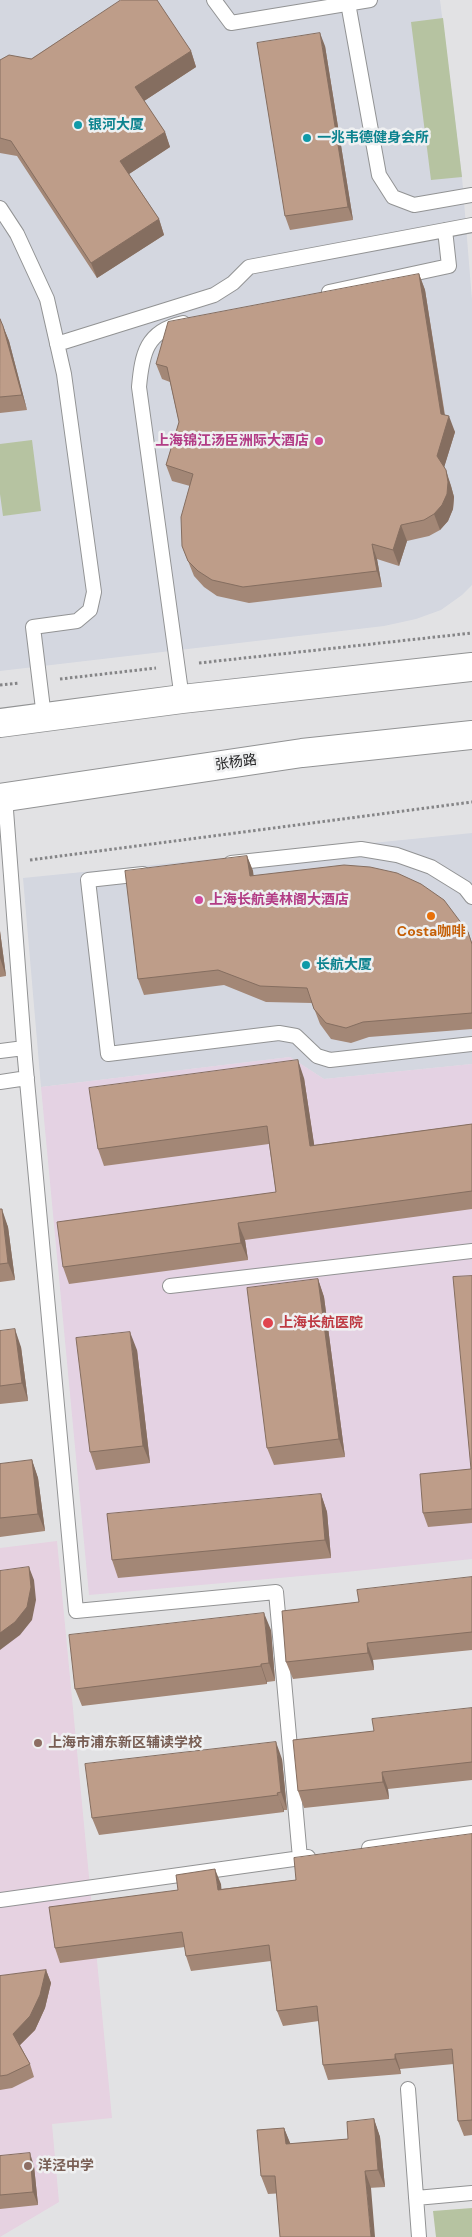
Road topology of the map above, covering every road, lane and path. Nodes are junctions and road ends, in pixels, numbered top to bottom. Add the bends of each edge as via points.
1 (214, 0) edge
2 (370, 0) edge
3 (348, 4) junction
4 (472, 195) edge
5 (0, 208) edge
6 (472, 225) edge
7 (445, 230) junction
8 (314, 295) edge
9 (198, 320) edge
10 (57, 344) junction
11 (472, 633) edge
12 (176, 666) junction
13 (472, 667) edge
14 (40, 681) junction
15 (0, 685) edge
16 (182, 699) junction
17 (44, 717) junction
18 (0, 723) edge
19 (472, 735) edge
20 (2, 798) edge
21 (472, 802) edge
22 (10, 863) junction
23 (215, 865) edge
24 (156, 872) edge
25 (472, 897) edge
26 (472, 1044) edge
27 (24, 1048) junction
28 (0, 1051) edge
29 (27, 1078) junction
30 (0, 1082) edge
31 (472, 1251) edge
32 (170, 1286) dead end
33 (472, 1833) edge
34 (357, 1850) edge
35 (319, 1855) edge
36 (300, 1858) junction
37 (0, 1900) edge
38 (408, 2089) dead end
39 (472, 2193) edge
40 (416, 2198) junction
41 (419, 2237) edge

1 - 3 lane via 231,23
2 - 3 lane
3 - 4 lane via 380,175 393,197 414,206
5 - 10 lane via 17,234 47,299
6 - 7 lane
7 - 8 lane via 448,266
7 - 10 lane via 249,267 234,283 214,296
9 - 12 lane via 169,326 150,341 142,361 139,387
10 - 14 lane via 67,393 94,592 90,610 77,621 33,627
11 - 12 path
12 - 14 path
12 - 16 lane
13 - 16 main road
14 - 15 path
14 - 17 lane
16 - 17 main road
17 - 18 main road
19 - 20 main road, 张杨路 via 302,753
20 - 22 lane
21 - 22 path
22 - 27 lane
23 - 25 lane via 361,849 397,855 431,867 465,888
24 - 26 lane via 88,880 108,1054 279,1033 296,1036 317,1056 330,1060
27 - 28 lane
27 - 29 lane
29 - 30 lane
29 - 36 lane via 76,1610 276,1592
31 - 32 lane
33 - 34 lane
35 - 36 lane
36 - 37 lane
38 - 40 lane
39 - 40 lane
40 - 41 lane

